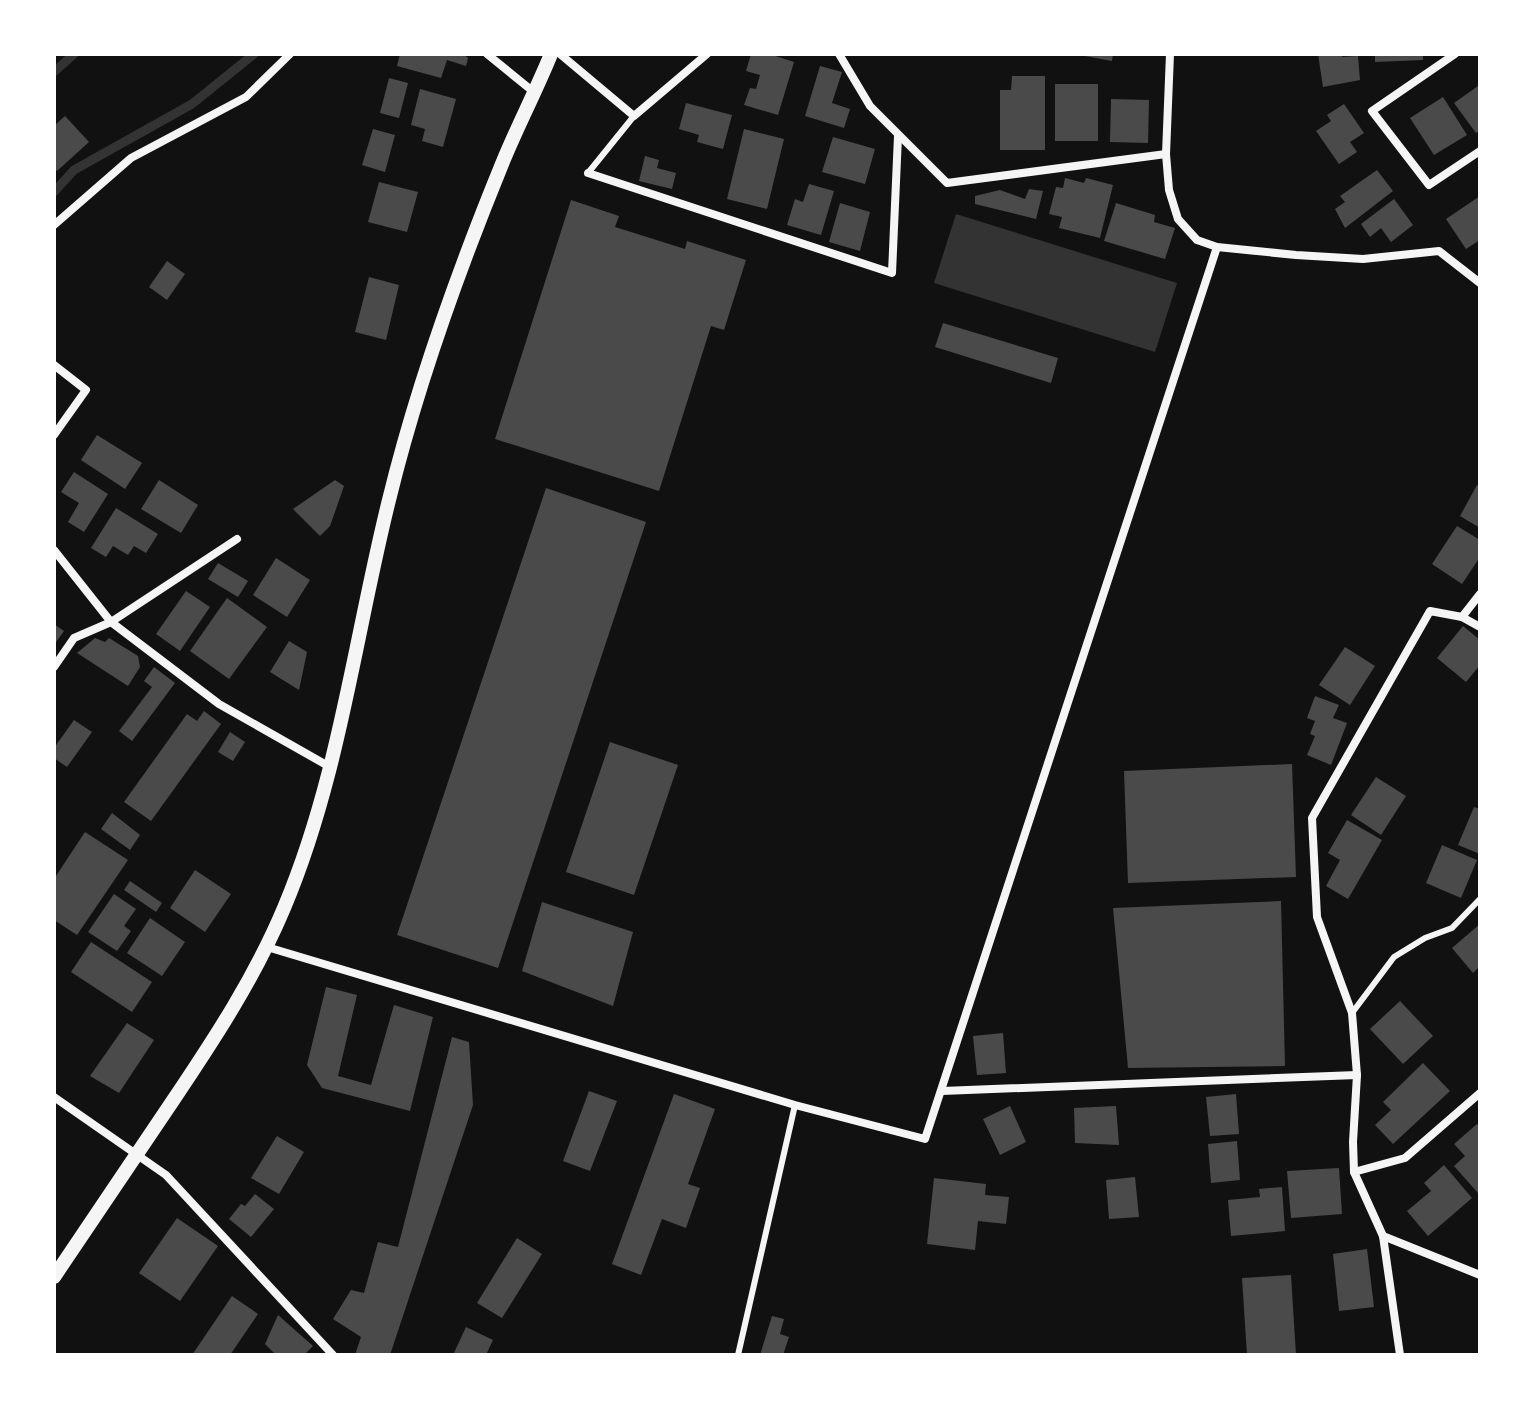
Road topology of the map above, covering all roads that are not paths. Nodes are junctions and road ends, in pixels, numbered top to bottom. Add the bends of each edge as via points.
1 (290, 54) edge
2 (487, 54) edge
3 (551, 54) edge
4 (560, 54) edge
5 (707, 54) edge
6 (839, 54) edge
7 (1170, 54) edge
8 (1455, 54) edge
9 (535, 93) junction
10 (634, 116) junction
11 (898, 136) junction
12 (1480, 151) edge
13 (1166, 154) junction
14 (588, 173) joint
15 (54, 210) edge
16 (62, 218) junction
17 (54, 225) edge
18 (1217, 247) junction
19 (1480, 283) edge
20 (54, 365) edge
21 (54, 435) edge
22 (237, 539) dead end
23 (54, 550) edge
24 (1480, 594) edge
25 (1462, 617) junction
26 (111, 622) junction
27 (1480, 627) edge
28 (54, 667) edge
29 (331, 768) junction
30 (1480, 899) edge
31 (267, 947) junction
32 (1352, 1013) junction
33 (1357, 1075) junction
34 (942, 1091) junction
35 (1480, 1093) edge
36 (54, 1097) edge
37 (795, 1105) junction
38 (137, 1155) junction
39 (1354, 1172) junction
40 (1383, 1236) junction
41 (1480, 1275) edge
42 (54, 1277) edge
43 (333, 1355) edge
44 (738, 1355) edge
45 (1400, 1355) edge

1 - 16 street via 246,97 131,158
2 - 9 street
3 - 9 street
4 - 10 street
5 - 10 street
6 - 11 street via 870,106
7 - 13 street
8 - 12 street via 1372,111 1429,185
9 - 29 street via 449,299 406,436
10 - 14 lane
11 - 13 street via 947,183
11 - 14 street via 892,273
13 - 18 street via 1178,219 1197,240
15 - 16 lane
16 - 17 street
18 - 19 street via 1363,259 1439,251
18 - 34 street
20 - 21 street via 86,390
22 - 26 street
23 - 26 street
24 - 25 street
25 - 27 street
25 - 32 street via 1430,611 1312,818 1317,917
26 - 28 street via 74,638
26 - 29 street via 219,704
29 - 31 street via 304,856
30 - 32 lane via 1452,928 1394,957
31 - 37 street
31 - 38 street via 226,1021
32 - 33 street
33 - 34 street
33 - 39 street
34 - 37 street via 925,1139
35 - 39 street via 1405,1158
36 - 38 street
37 - 44 lane
38 - 42 street
38 - 43 street via 166,1175
39 - 40 street
40 - 41 street
40 - 45 street

